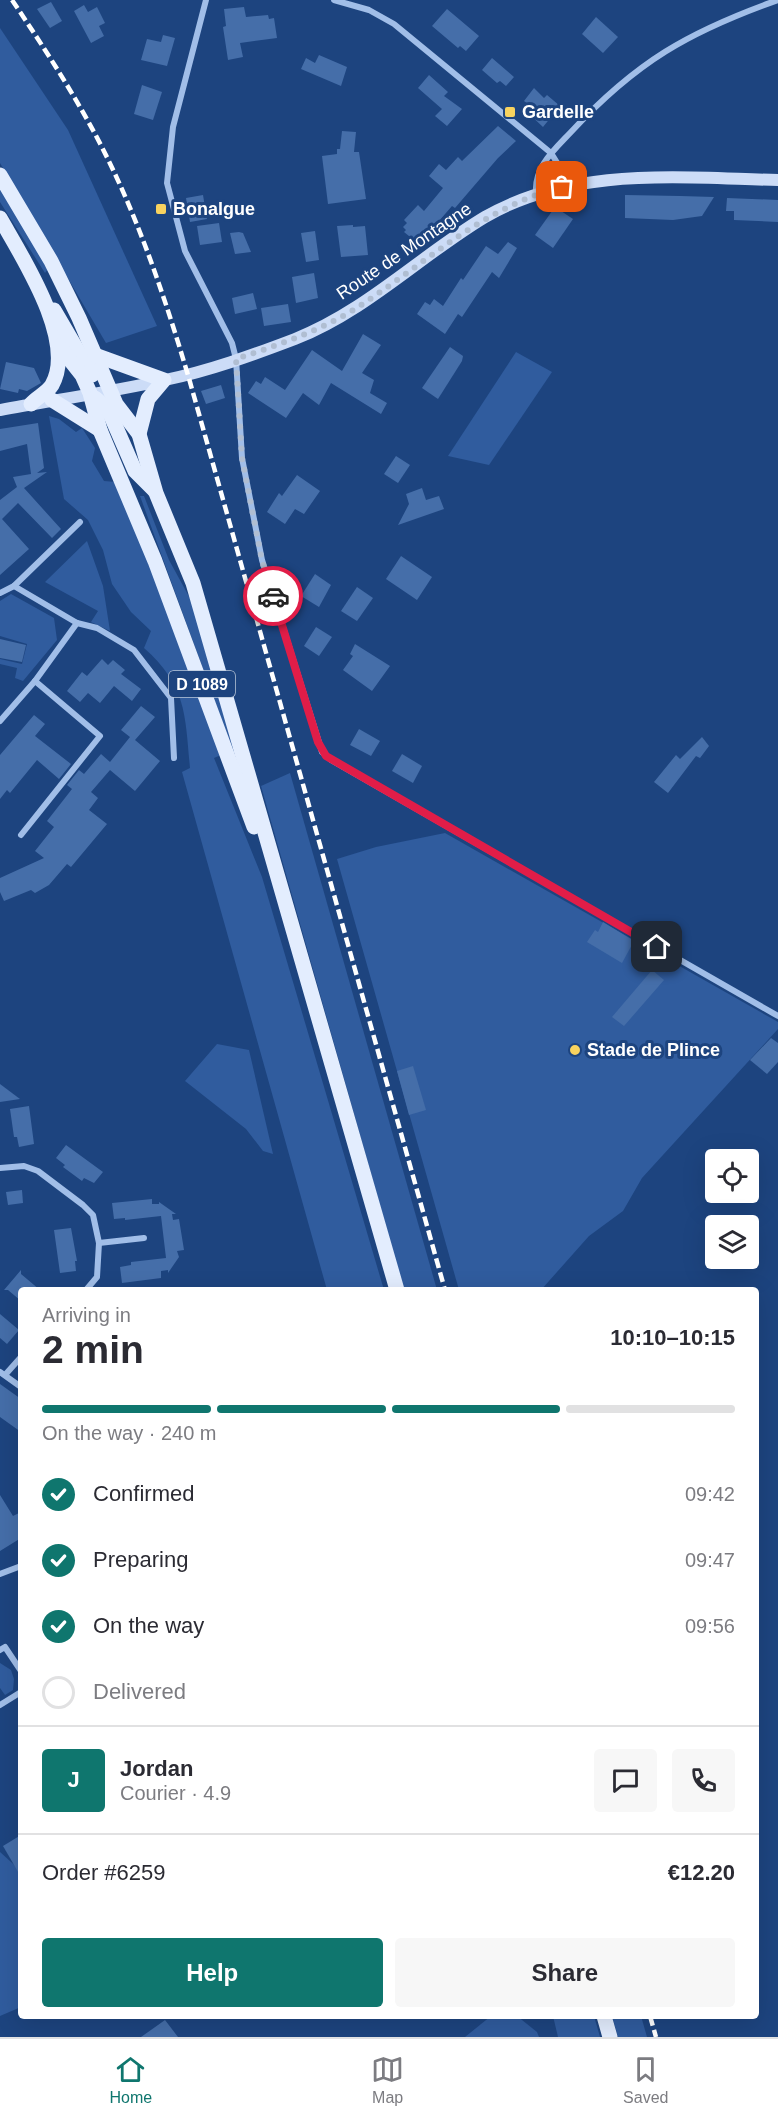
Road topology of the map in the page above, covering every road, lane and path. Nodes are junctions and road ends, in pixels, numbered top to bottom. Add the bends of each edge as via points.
1 (206, 0) edge
2 (334, 0) edge
3 (778, 0) edge
4 (551, 153) junction
5 (0, 175) edge
6 (778, 180) edge
7 (571, 185) junction
8 (537, 194) junction
9 (0, 218) edge
10 (38, 284) junction
11 (58, 346) junction
12 (95, 355) junction
13 (236, 359) junction
14 (164, 380) junction
15 (110, 390) junction
16 (90, 393) junction
17 (52, 400) junction
18 (31, 404) junction
19 (0, 410) edge
20 (100, 430) junction
21 (140, 434) junction
22 (156, 493) junction
23 (80, 522) dead end
24 (14, 586) junction
25 (0, 593) edge
26 (77, 623) junction
27 (35, 681) junction
28 (0, 721) edge
29 (174, 758) dead end
30 (21, 836) dead end
31 (296, 940) junction
32 (778, 1016) edge
33 (0, 1168) edge
34 (144, 1238) dead end
35 (99, 1243) junction
36 (89, 1287) edge
37 (396, 1287) edge
38 (18, 1360) edge
39 (2, 1374) edge
40 (18, 1385) edge
41 (18, 1567) edge
42 (0, 1574) edge
43 (0, 1650) edge
44 (18, 1666) edge
45 (18, 1694) edge
46 (0, 1705) edge
47 (605, 2019) edge
48 (610, 2037) edge

1 - 13 street via 173,127 167,183 184,251 230,335
2 - 4 street via 369,10 394,24
3 - 4 street via 691,35 652,58 606,94
4 - 7 street
4 - 8 street via 538,173
5 - 12 main road, D 1089 via 51,261
6 - 7 main road, Route de Montagne via 663,177
7 - 8 main road, Route de Montagne
8 - 13 main road, Route de Montagne via 486,217 349,312 296,339
9 - 10 main road, D 1089
10 - 11 main road, D 1089
10 - 15 main road, D 1089 via 93,378
11 - 16 main road, D 1089 via 82,375
11 - 18 main road via 51,388
12 - 14 main road
12 - 15 main road, D 1089
13 - 14 main road, Route de Montagne
13 - 32 street via 242,458 262,561 322,752
14 - 15 main road, Route de Montagne
14 - 21 main road via 148,399
15 - 16 main road, Route de Montagne
15 - 21 main road, D 1089 via 121,412
16 - 17 main road, Route de Montagne
16 - 20 main road, D 1089
16 - 22 main road, D 1089 via 108,409 135,471
17 - 18 main road, Route de Montagne
17 - 20 main road
18 - 19 main road, Route de Montagne
20 - 31 main road, D 1089 via 189,650
21 - 22 main road, D 1089
22 - 31 main road, D 1089 via 202,607
23 - 24 street
24 - 25 street
24 - 26 street
26 - 27 street
26 - 29 street via 97,628 134,650 171,698
27 - 28 street
27 - 30 street via 100,736
31 - 37 main road, D 1089
33 - 35 street via 24,1166 38,1171 83,1204 93,1215
34 - 35 street
35 - 36 street via 97,1277
38 - 39 street
39 - 40 street
41 - 42 street
43 - 44 street via 5,1647
45 - 46 street
47 - 48 main road

